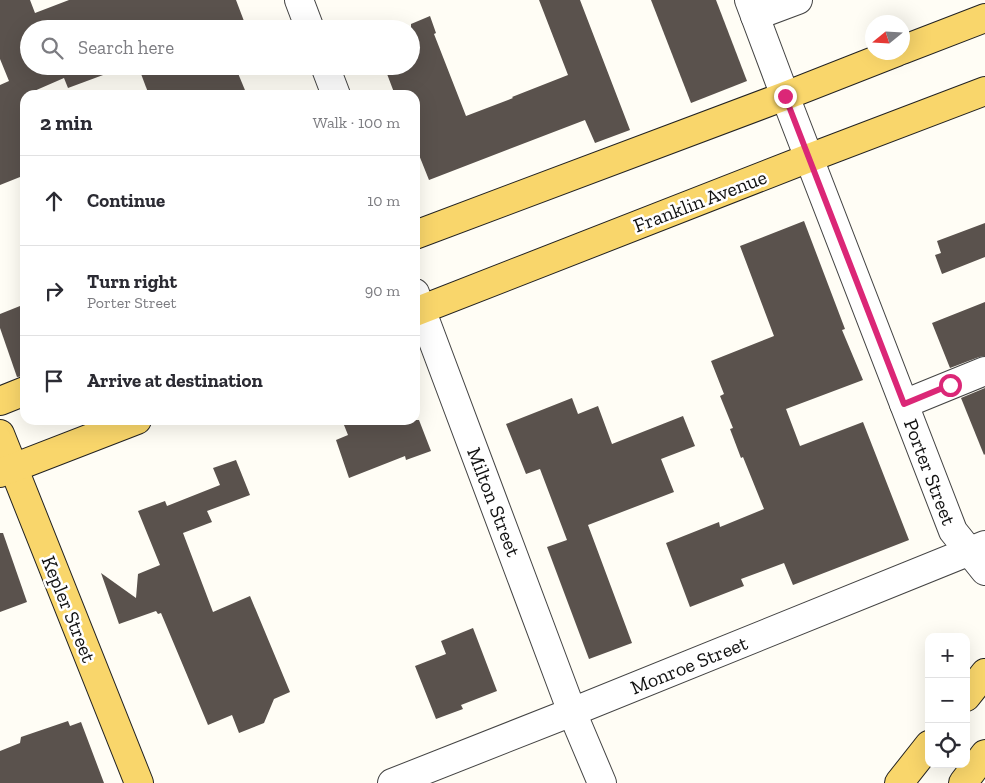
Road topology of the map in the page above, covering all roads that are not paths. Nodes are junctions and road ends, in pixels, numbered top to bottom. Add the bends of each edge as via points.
1 (299, 0) edge
2 (798, 0) edge
3 (752, 8) edge
4 (985, 18) edge
5 (307, 20) edge
6 (910, 47) edge
7 (877, 60) edge
8 (328, 75) edge
9 (334, 90) edge
10 (985, 91) edge
11 (785, 96) junction
12 (809, 158) junction
13 (420, 233) edge
14 (420, 304) edge
15 (420, 313) edge
16 (985, 371) edge
17 (20, 393) edge
18 (0, 401) edge
19 (904, 404) junction
20 (124, 425) edge
21 (0, 434) edge
22 (6, 470) edge
23 (980, 556) edge
24 (985, 673) edge
25 (970, 692) edge
26 (572, 712) junction
27 (925, 750) edge
28 (985, 754) edge
29 (139, 783) edge
30 (392, 783) edge
31 (602, 783) edge
32 (899, 783) edge
33 (964, 783) edge

1 - 5 street
2 - 3 street
3 - 11 street, Porter Street
4 - 6 main road
7 - 11 main road
8 - 9 street
10 - 12 main road, Franklin Avenue
11 - 12 street, Porter Street
11 - 13 main road
12 - 14 main road, Franklin Avenue
12 - 19 street, Porter Street
15 - 26 street, Milton Street
16 - 19 street
17 - 18 main road
19 - 23 street, Porter Street via 953,531
20 - 22 main road
21 - 22 main road, Kepler Street
22 - 29 main road, Kepler Street
23 - 26 street, Monroe Street
24 - 25 main road
26 - 30 street, Monroe Street
26 - 31 street, Milton Street
27 - 32 main road
28 - 33 main road

